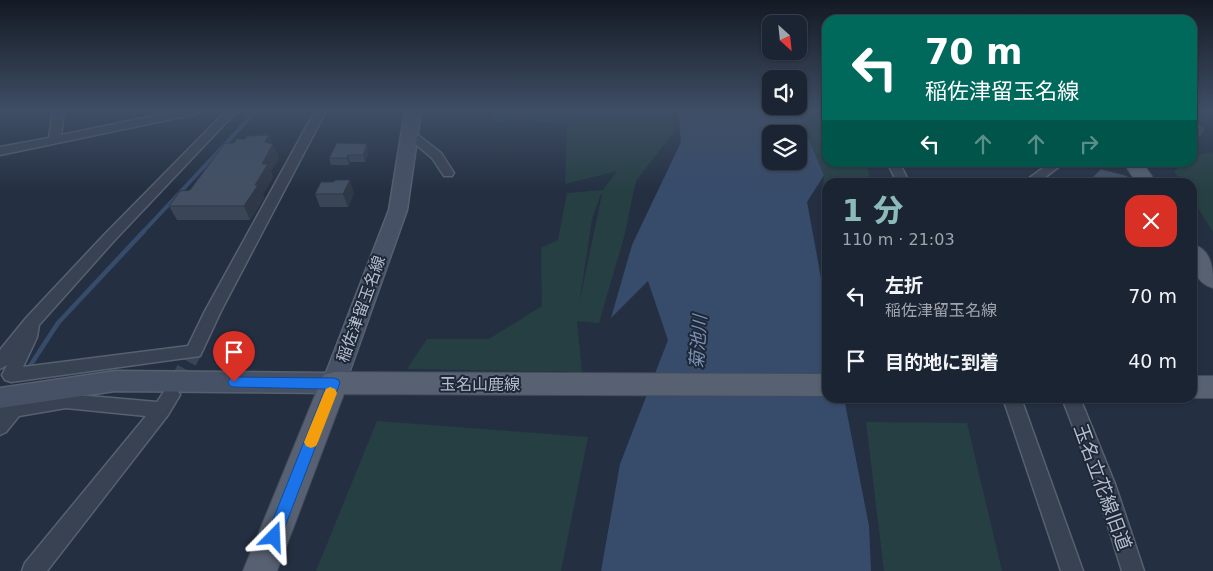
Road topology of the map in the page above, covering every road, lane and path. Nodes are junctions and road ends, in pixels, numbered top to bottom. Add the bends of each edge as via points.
1 (66, 138) edge
2 (208, 138) edge
3 (307, 138) edge
4 (409, 138) edge
5 (414, 138) edge
6 (54, 140) joint
7 (0, 152) edge
8 (1052, 167) edge
9 (1136, 167) edge
10 (448, 173) dead end
11 (1037, 178) edge
12 (1143, 178) edge
13 (1197, 258) edge
14 (1213, 280) edge
15 (32, 322) junction
16 (0, 362) edge
17 (334, 383) junction
18 (822, 385) edge
19 (1197, 387) edge
20 (1213, 387) edge
21 (1014, 403) edge
22 (1073, 403) dead end
23 (5, 406) edge
24 (0, 427) edge
25 (33, 571) edge
26 (260, 571) edge
27 (1072, 571) edge
28 (1133, 571) edge

1 - 6 street
2 - 15 street
3 - 15 street via 194,352 11,375 29,337
4 - 17 main road, 稲佐津留玉名線 via 398,210
5 - 10 street via 437,156
6 - 7 street
8 - 11 street
9 - 12 main road
13 - 14 main road
15 - 16 street
17 - 18 main road, 玉名山鹿線
17 - 23 main road, 稲佐津留玉名線 via 115,381
17 - 26 main road
19 - 20 main road
21 - 27 street
22 - 28 street, 玉名立花線旧道 via 1105,484
23 - 24 street
23 - 25 street via 66,401 166,402

